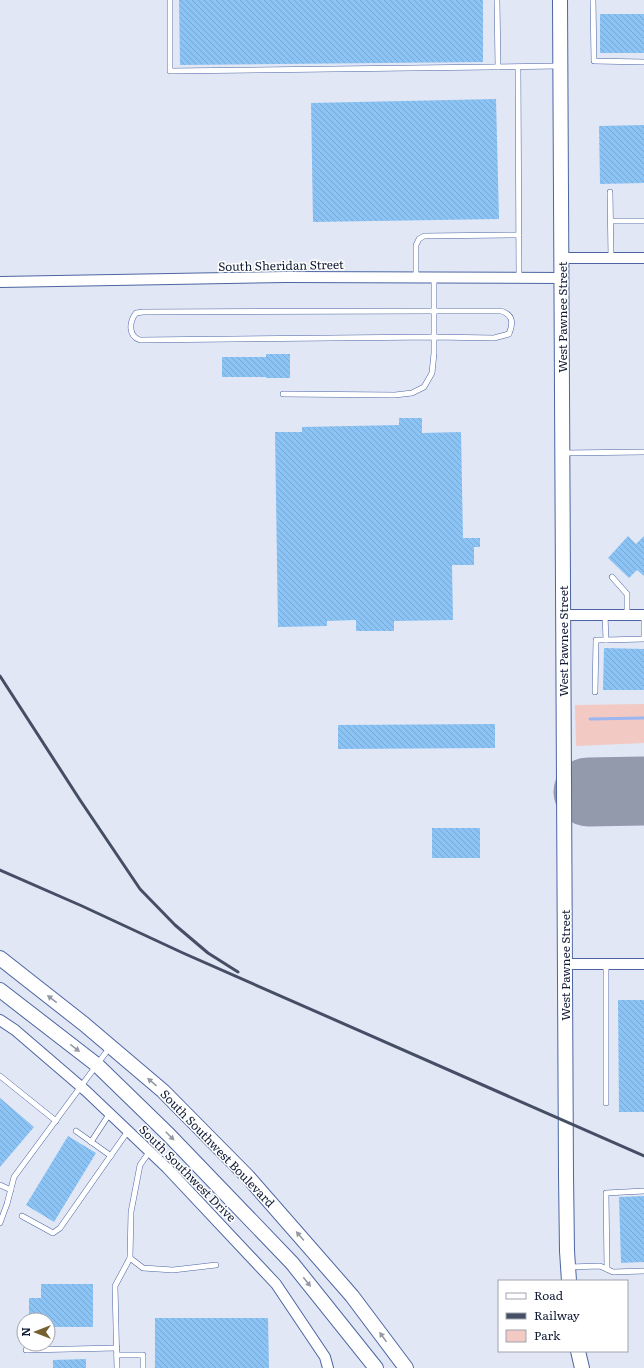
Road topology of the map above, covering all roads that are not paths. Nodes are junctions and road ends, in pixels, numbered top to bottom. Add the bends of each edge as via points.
1 (170, 0) edge
2 (497, 0) edge
3 (560, 0) edge
4 (593, 0) edge
5 (644, 62) edge
6 (560, 66) junction
7 (498, 67) junction
8 (518, 67) junction
9 (610, 192) dead end
10 (611, 221) junction
11 (644, 221) edge
12 (519, 235) junction
13 (561, 258) junction
14 (611, 258) junction
15 (644, 258) edge
16 (416, 277) junction
17 (434, 278) junction
18 (519, 278) junction
19 (561, 278) junction
20 (0, 282) edge
21 (434, 311) junction
22 (434, 337) junction
23 (283, 394) dead end
24 (644, 452) edge
25 (562, 453) junction
26 (612, 577) dead end
27 (563, 615) junction
28 (605, 615) junction
29 (627, 615) junction
30 (644, 615) edge
31 (606, 640) junction
32 (596, 692) dead end
33 (0, 958) edge
34 (565, 964) junction
35 (606, 964) junction
36 (644, 964) edge
37 (0, 990) edge
38 (0, 1020) edge
39 (111, 1046) junction
40 (97, 1065) junction
41 (0, 1076) edge
42 (81, 1087) junction
43 (606, 1103) dead end
44 (110, 1113) junction
45 (56, 1122) junction
46 (76, 1131) dead end
47 (128, 1131) junction
48 (91, 1142) junction
49 (150, 1151) junction
50 (111, 1156) junction
51 (0, 1185) edge
52 (11, 1190) junction
53 (644, 1191) edge
54 (22, 1216) dead end
55 (0, 1223) edge
56 (130, 1258) junction
57 (216, 1265) dead end
58 (568, 1267) junction
59 (607, 1269) junction
60 (644, 1271) edge
61 (569, 1280) edge
62 (117, 1348) junction
63 (56, 1349) edge
64 (578, 1352) edge
65 (117, 1355) junction
66 (117, 1368) edge
67 (143, 1368) edge
68 (328, 1368) edge
69 (376, 1368) edge
70 (406, 1368) edge
71 (582, 1368) edge

1 - 7 lane via 170,71
2 - 7 lane
3 - 6 main road, West Pawnee Street
4 - 5 lane via 594,61
6 - 8 lane
6 - 13 main road, West Pawnee Street
7 - 8 lane
8 - 12 lane
9 - 10 lane
10 - 11 lane
10 - 14 lane
12 - 16 lane via 424,236 416,245
12 - 18 lane
13 - 14 street
13 - 19 main road, West Pawnee Street
14 - 15 street
16 - 17 street, South Sheridan Street
16 - 20 street, South Sheridan Street
17 - 18 street, South Sheridan Street
17 - 21 lane
18 - 19 street, South Sheridan Street
19 - 25 main road, West Pawnee Street
21 - 22 lane
21 - 22 lane via 507,313 511,318 512,327 509,334 498,337
21 - 22 lane via 143,312 136,313 131,326 132,334 140,340
22 - 23 lane via 432,373 424,387 412,393
24 - 25 lane
25 - 27 main road, West Pawnee Street
26 - 29 lane via 627,594
27 - 28 street
27 - 34 main road, West Pawnee Street
28 - 29 street
28 - 31 lane
29 - 30 street
30 - 31 lane via 644,639
31 - 32 lane via 596,640
39 -> 33 main road, South Southwest Boulevard
34 - 35 street
34 - 58 main road, West Pawnee Street
35 - 36 street
35 - 43 lane
37 -> 40 main road
38 - 42 street, South Southwest Drive
39 - 40 lane
70 -> 39 main road, South Southwest Boulevard via 352,1296 248,1177 163,1090
40 - 42 lane
40 -> 69 main road via 169,1134 292,1263
41 - 45 lane
42 - 44 street, South Southwest Drive
42 - 45 lane
44 - 47 street, South Southwest Drive
44 - 48 lane
45 - 52 lane via 14,1177
46 - 48 lane
47 - 49 street, South Southwest Drive
47 - 50 lane
48 - 50 lane
49 - 56 lane via 140,1165 131,1212
49 - 68 street, South Southwest Drive via 276,1284 325,1357
50 - 54 lane via 60,1228 53,1233
51 - 52 lane
52 - 55 lane
53 - 59 lane via 606,1192
56 - 57 lane via 143,1268 173,1270
56 - 62 lane via 116,1286
58 - 59 lane via 600,1266
58 - 61 main road, West Pawnee Street
59 - 60 lane via 613,1272
62 - 63 lane
62 - 65 lane
64 - 71 main road
65 - 66 lane
65 - 67 lane via 143,1354

